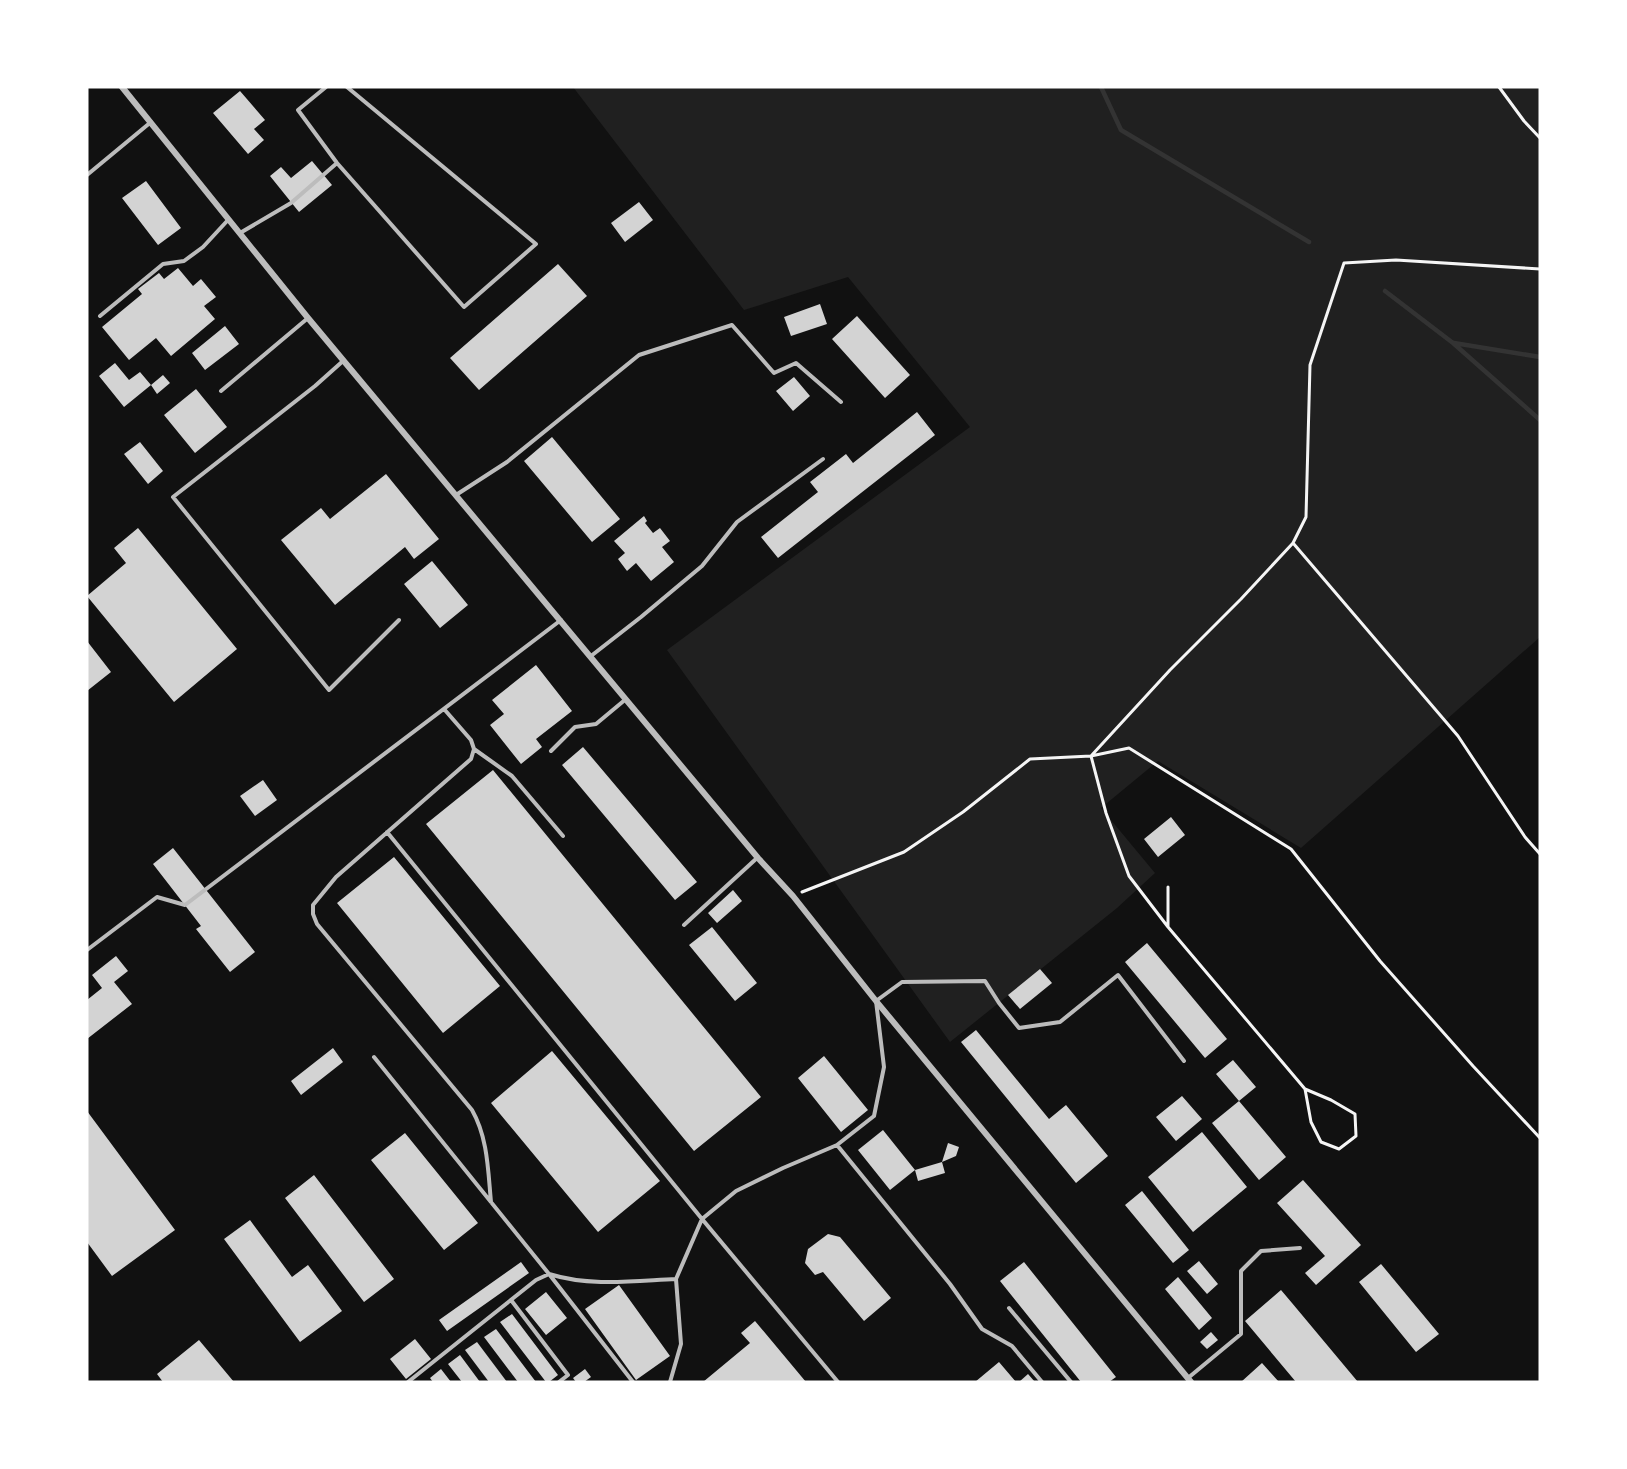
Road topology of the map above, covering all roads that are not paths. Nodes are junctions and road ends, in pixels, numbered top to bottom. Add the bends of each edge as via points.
1 (122, 87) edge
2 (326, 87) edge
3 (347, 87) edge
4 (150, 123) junction
5 (337, 163) junction
6 (87, 175) edge
7 (229, 219) junction
8 (240, 233) junction
9 (100, 316) dead end
10 (308, 318) junction
11 (344, 360) junction
12 (221, 391) dead end
13 (841, 402) dead end
14 (823, 459) dead end
15 (456, 495) junction
16 (399, 620) dead end
17 (561, 620) junction
18 (591, 656) junction
19 (627, 699) junction
20 (444, 709) junction
21 (474, 749) junction
22 (550, 751) dead end
23 (387, 832) junction
24 (563, 836) dead end
25 (758, 858) junction
26 (684, 925) dead end
27 (87, 950) edge
28 (876, 1001) junction
29 (374, 1057) dead end
30 (1184, 1061) dead end
31 (837, 1145) junction
32 (491, 1202) junction
33 (702, 1219) junction
34 (1300, 1248) dead end
35 (549, 1274) junction
36 (676, 1279) junction
37 (511, 1300) junction
38 (1009, 1308) dead end
39 (1189, 1380) edge
40 (408, 1382) edge
41 (559, 1382) edge
42 (633, 1382) edge
43 (670, 1382) edge
44 (838, 1382) edge
45 (1042, 1382) edge
46 (1071, 1382) edge

1 - 4 street
2 - 5 lane via 298,110
3 - 5 lane via 536,244 464,307
4 - 6 lane
4 - 7 street
5 - 8 lane via 291,203
7 - 8 street
7 - 9 lane via 203,248 184,261 163,264
8 - 10 street
10 - 11 street
10 - 12 lane
11 - 15 street
11 - 16 lane via 173,497 329,690
13 - 15 lane via 796,363 774,373 732,325 639,355 507,462
14 - 18 lane via 737,522 702,566
15 - 17 street
17 - 18 street
17 - 20 lane
18 - 19 street
19 - 22 lane via 596,724 575,727
19 - 25 street
20 - 21 lane
20 - 27 lane via 185,905 157,897
21 - 23 lane via 471,759
21 - 24 lane via 512,776
23 - 32 lane via 336,877 314,905 313,914 317,924 472,1110 484,1141
23 - 33 lane
25 - 26 lane
25 - 28 street
28 - 30 lane via 902,982 985,981 1019,1028 1060,1022 1118,975
28 - 31 lane via 884,1067 874,1116
28 - 39 street
29 - 32 lane
31 - 33 lane via 736,1191
31 - 45 lane via 982,1329 1012,1346
32 - 35 lane
33 - 36 lane
33 - 44 lane
34 - 39 lane via 1261,1251 1241,1271 1241,1334
35 - 36 lane via 592,1283
35 - 37 lane
35 - 42 lane
36 - 43 lane via 681,1344
37 - 40 lane
37 - 41 lane via 568,1375
38 - 46 lane

